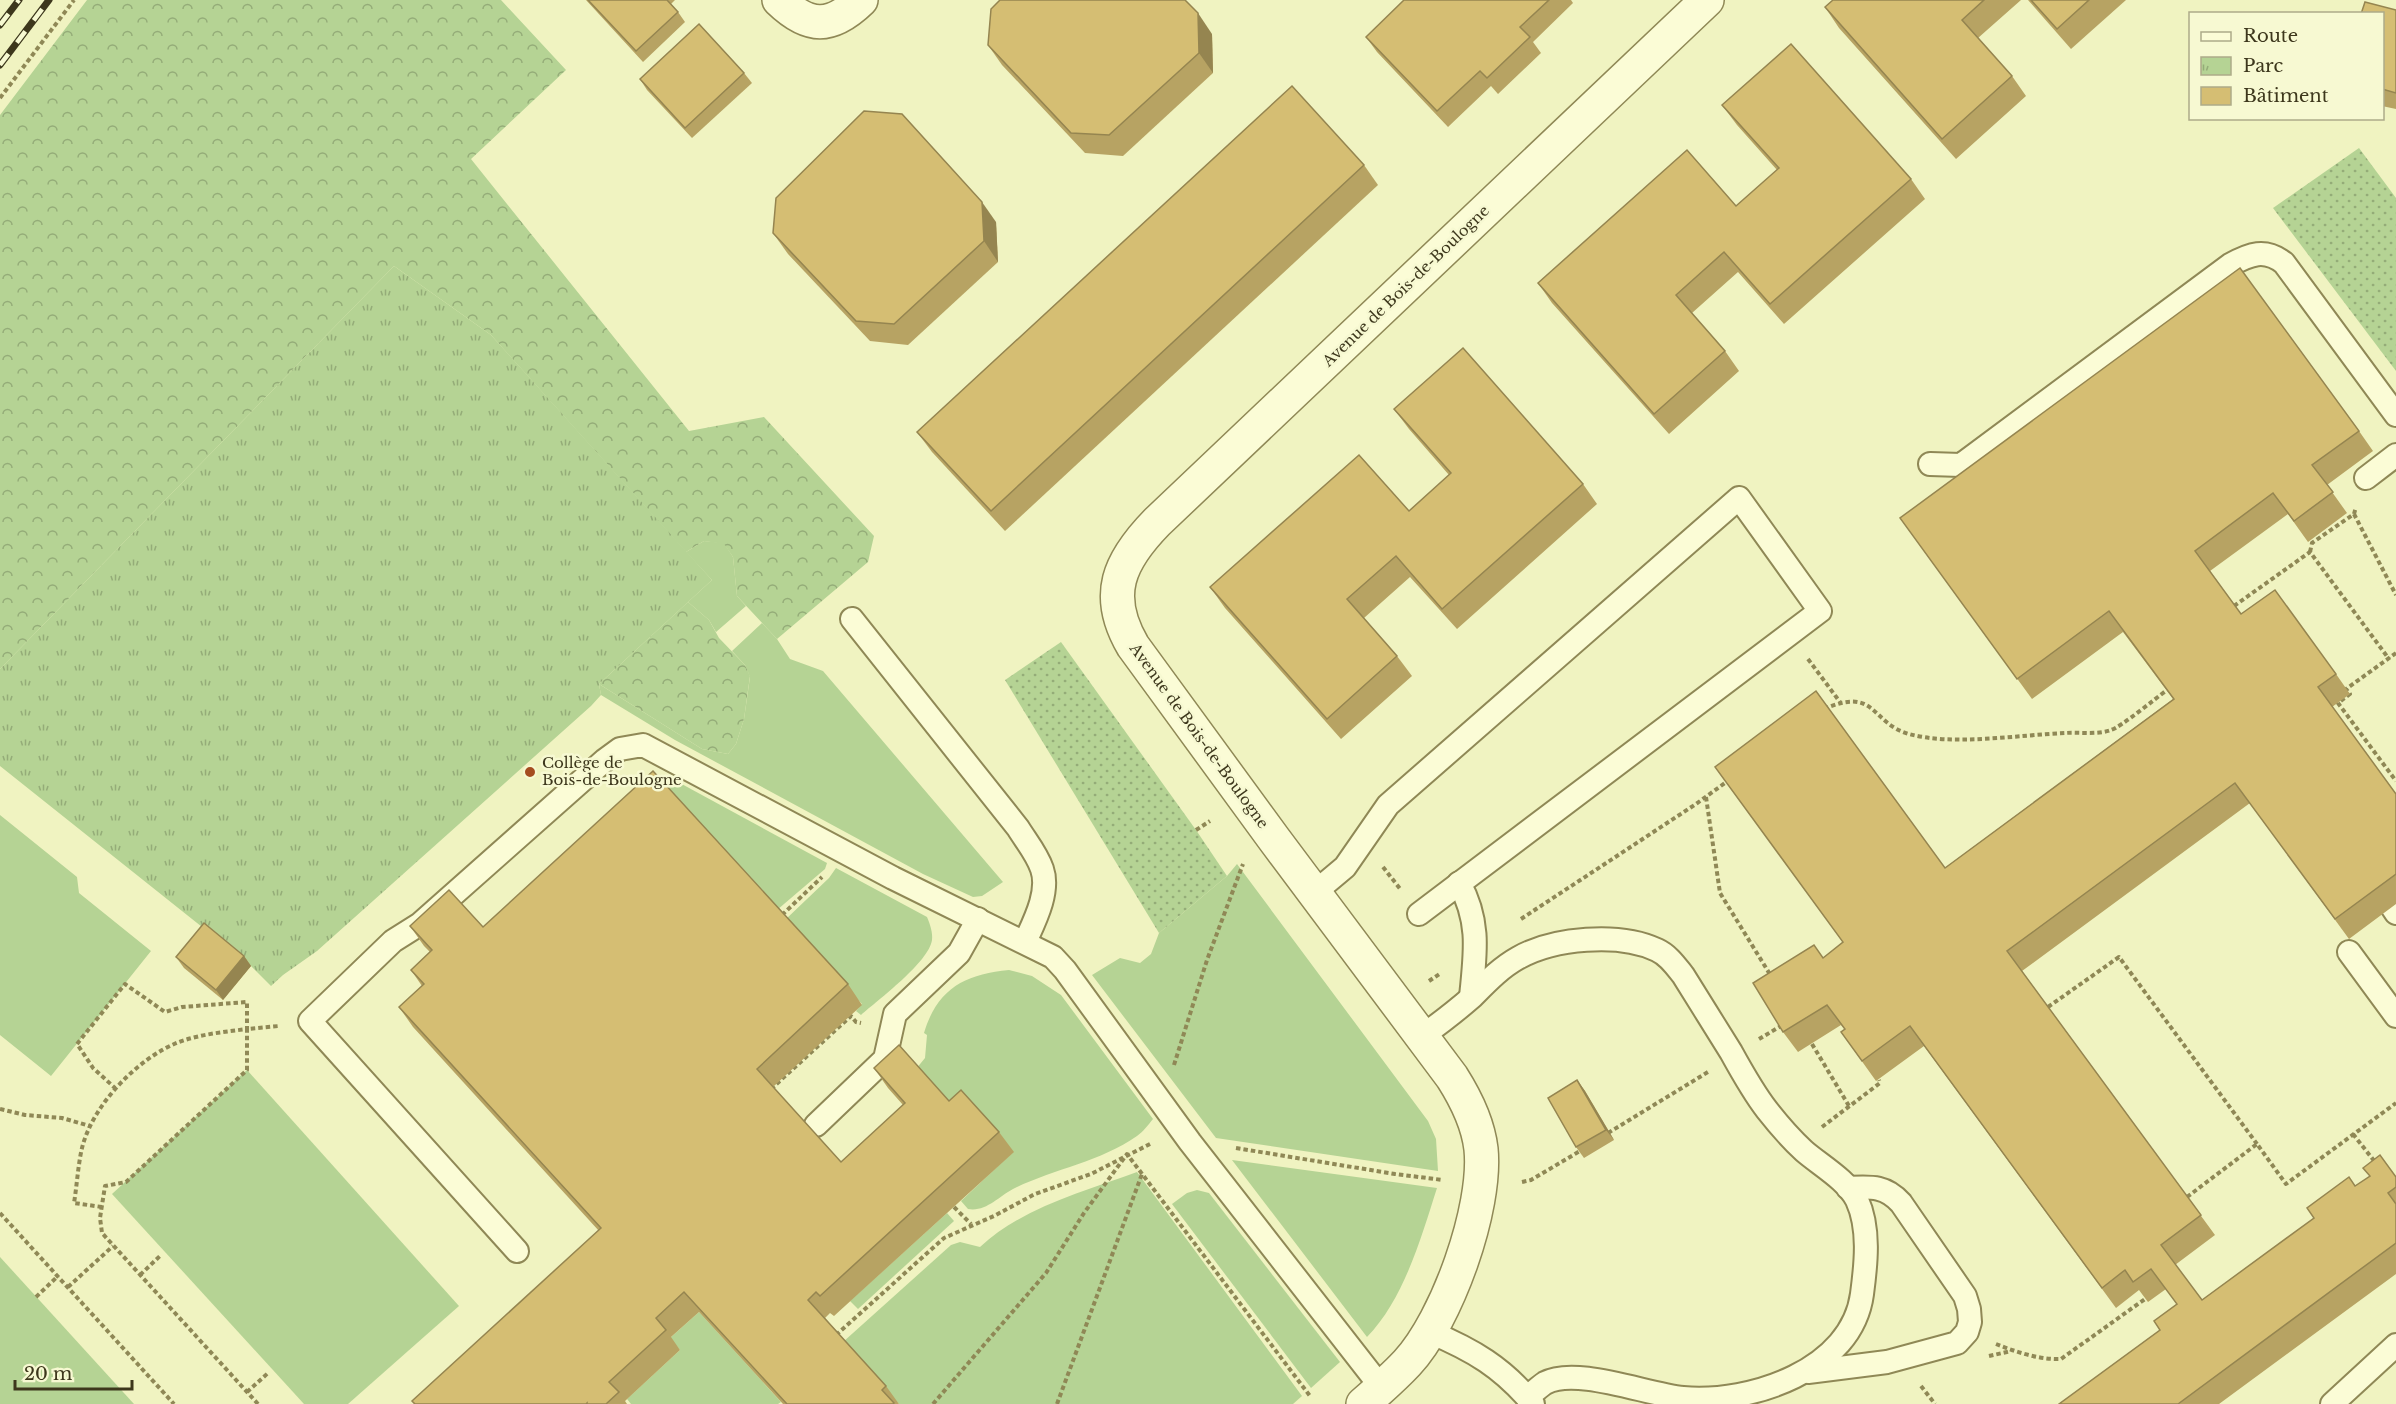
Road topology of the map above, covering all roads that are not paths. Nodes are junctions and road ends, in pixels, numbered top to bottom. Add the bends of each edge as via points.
1 (779, 0) edge
2 (861, 0) edge
3 (1707, 0) edge
4 (2396, 415) edge
5 (2396, 455) edge
6 (1930, 464) dead end
7 (2366, 478) dead end
8 (852, 619) dead end
9 (1459, 883) junction
10 (1314, 893) junction
11 (1419, 914) road end
12 (978, 919) junction
13 (1025, 942) junction
14 (2349, 951) dead end
15 (1471, 997) junction
16 (2396, 1017) edge
17 (1421, 1037) junction
18 (816, 1125) dead end
19 (1848, 1188) junction
20 (517, 1251) dead end
21 (1430, 1332) junction
22 (2396, 1345) edge
23 (1807, 1372) junction
24 (1372, 1396) edge
25 (1530, 1400) edge
26 (2332, 1404) edge

1 - 2 street via 803,20 823,22 842,16
3 - 10 street, Avenue de Bois-de-Boulogne via 1157,522 1135,546 1122,569 1117,595 1121,621 1130,640
4 - 6 lane via 2284,263 2256,253 2230,266 1961,465
5 - 7 lane
8 - 13 lane via 1035,854 1043,870 1043,892
9 - 10 lane via 1820,611 1739,498 1388,805 1345,867
9 - 11 lane
9 - 15 lane via 1476,931
10 - 17 street, Avenue de Bois-de-Boulogne
12 - 13 lane
12 - 18 lane via 959,953 895,1014 885,1059
12 - 20 lane via 893,878 653,749 644,745 620,749 420,924 393,941 310,1021
13 - 24 lane via 1053,957 1065,969
14 - 16 lane
15 - 17 lane
15 - 19 lane via 1517,958 1537,949 1569,942 1618,939 1658,951 1683,975 1766,1108 1799,1146
17 - 21 street, Avenue de Bois-de-Boulogne via 1469,1107 1482,1175 1473,1222
19 - 23 lane via 1856,1197 1863,1218 1866,1242 1860,1307 1844,1340
19 - 23 lane via 1873,1186 1893,1194 1965,1296 1970,1322 1957,1343 1887,1362
21 - 24 street, Avenue de Bois-de-Boulogne via 1407,1363
21 - 25 lane via 1489,1361
22 - 26 lane
23 - 25 lane via 1770,1386 1715,1398 1685,1399 1612,1383 1563,1378 1546,1383

